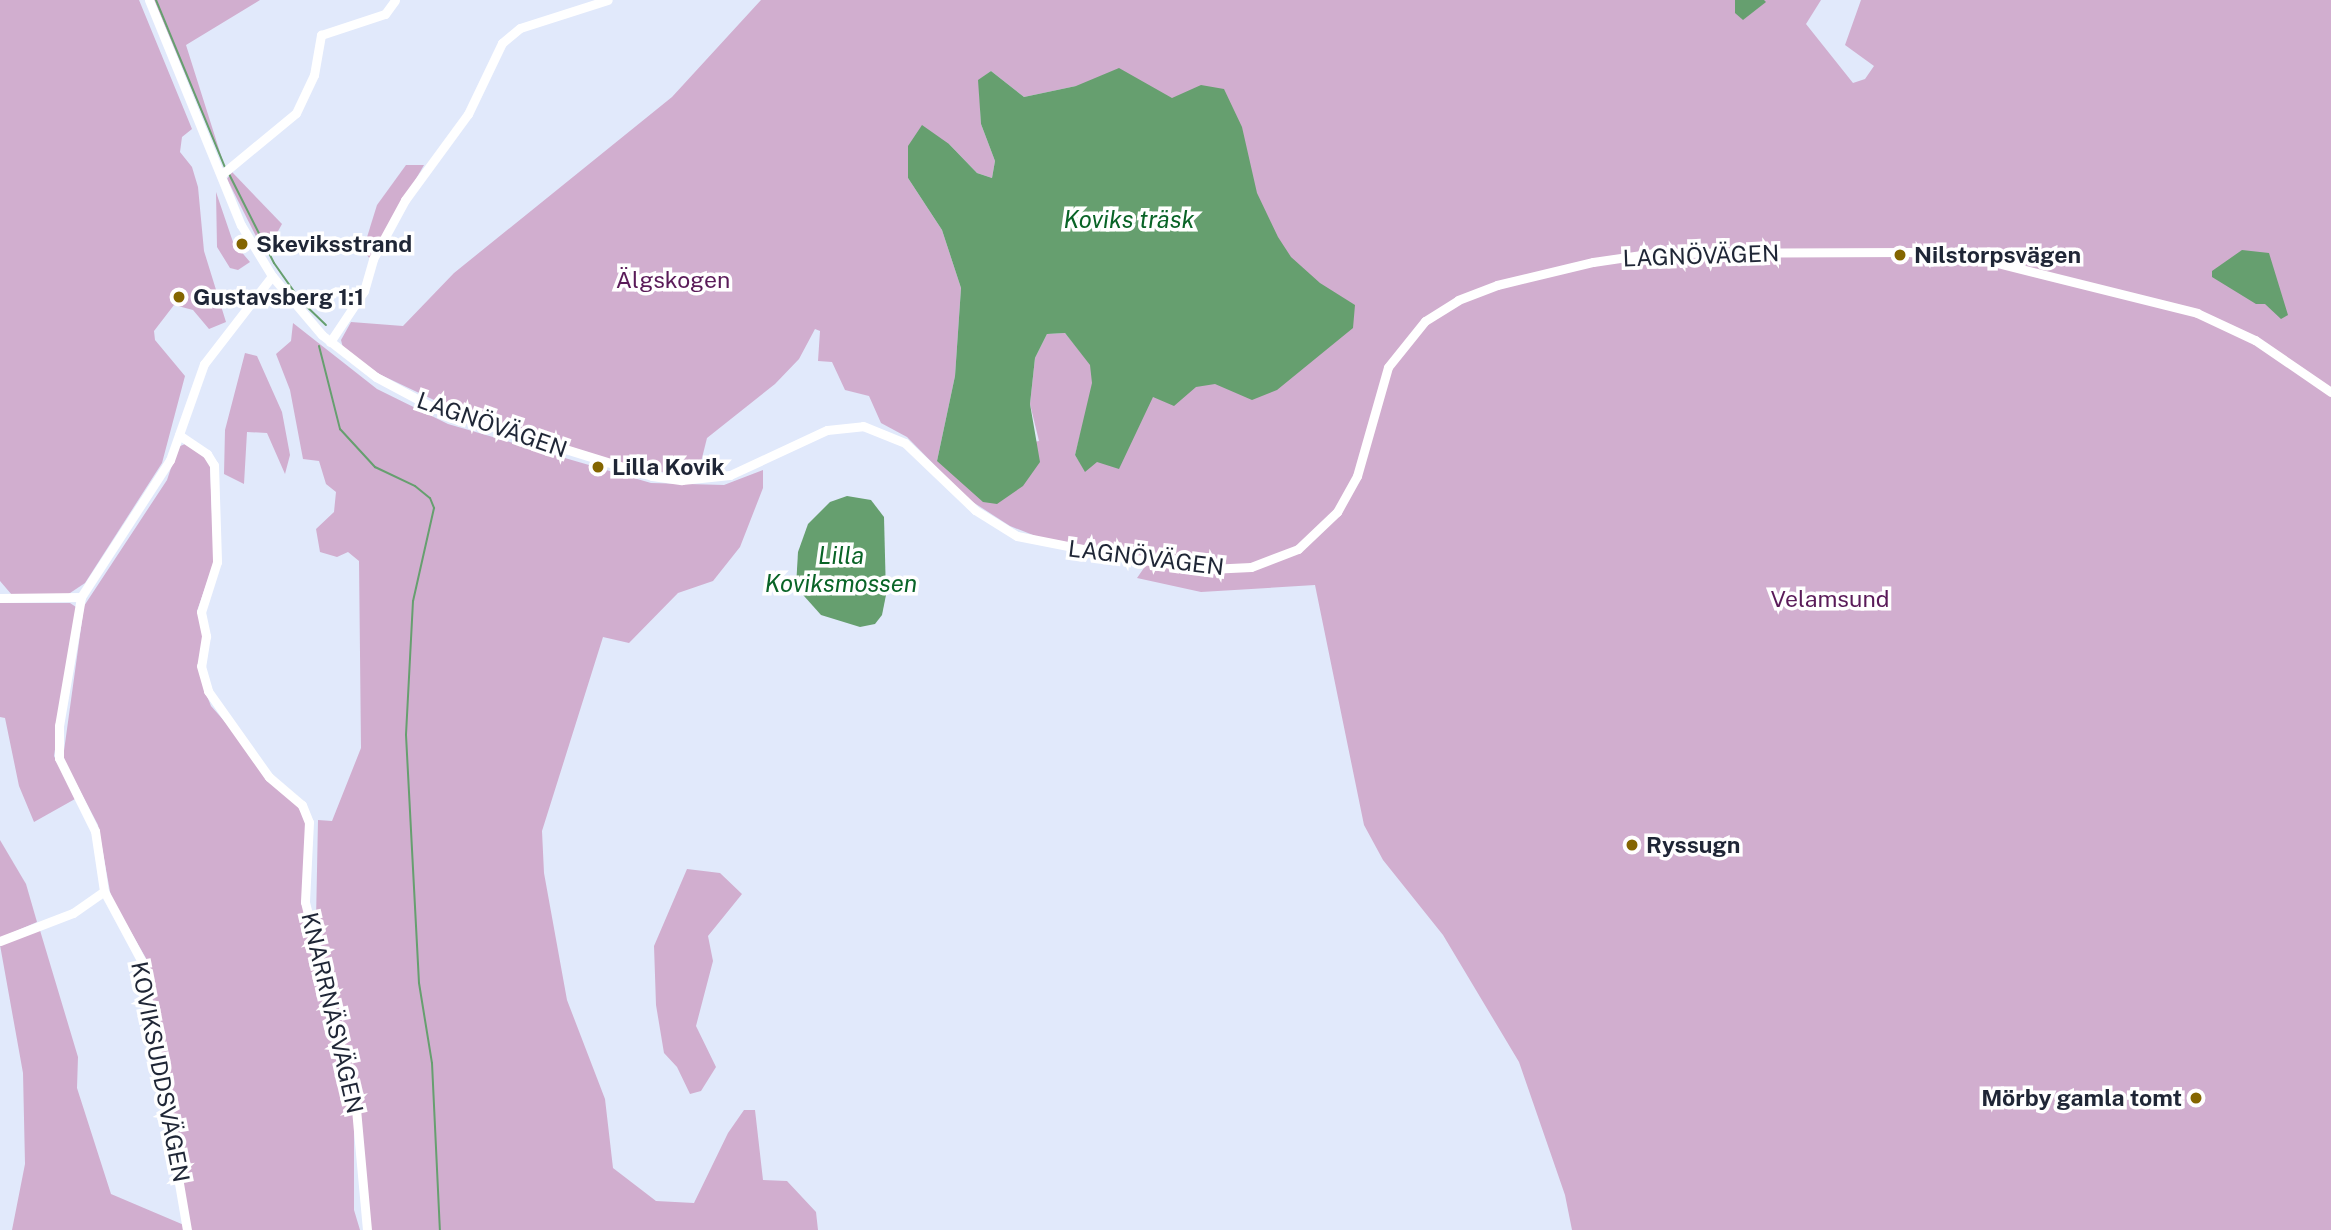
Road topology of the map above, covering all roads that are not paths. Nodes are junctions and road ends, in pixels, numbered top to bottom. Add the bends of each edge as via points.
1 (149, 0) edge
2 (395, 0) edge
3 (608, 0) edge
4 (220, 175) junction
5 (272, 276) junction
6 (330, 342) junction
7 (2331, 392) edge
8 (179, 435) junction
9 (81, 597) junction
10 (0, 598) edge
11 (104, 891) junction
12 (0, 942) edge
13 (187, 1230) edge
14 (367, 1230) edge

1 - 4 street, LAGNÖVÄGEN
2 - 4 street via 385,14 321,35 314,75 296,113 272,138
3 - 6 street via 520,28 502,43 468,114 405,200 373,259 364,292
4 - 5 street, LAGNÖVÄGEN via 241,225
5 - 6 street, LAGNÖVÄGEN
5 - 8 street, KOVIKSUDDSVÄGEN via 204,364
6 - 7 street, LAGNÖVÄGEN via 376,377 436,409 667,479 730,475 827,430 877,428 905,443 961,498 1017,536 1116,556 1223,569 1266,563 1298,549 1338,512 1357,475 1388,367 1425,321 1458,300 1497,285 1633,255 1909,252 1981,260 2197,313 2255,340
8 - 9 street, KOVIKSUDDSVÄGEN via 157,483
8 - 14 street, KNARRNÄSVÄGEN via 207,454 214,465 217,562 201,612 206,636 201,666 208,691 270,777 296,798 307,814 305,902 356,1108
9 - 10 street
9 - 11 street, KOVIKSUDDSVÄGEN via 59,726 59,758 95,831
11 - 12 street via 74,913
11 - 13 street, KOVIKSUDDSVÄGEN via 141,960

